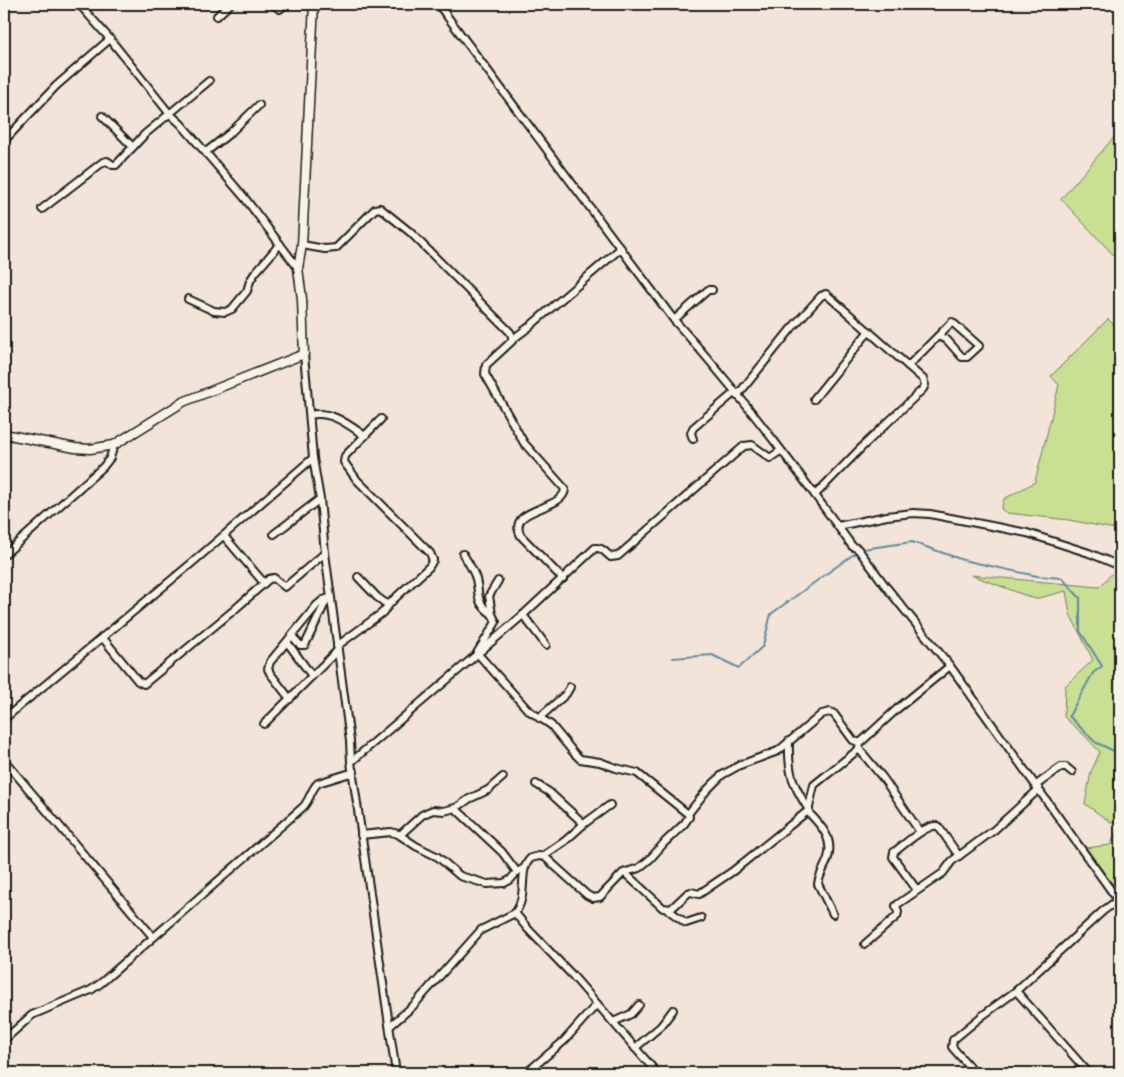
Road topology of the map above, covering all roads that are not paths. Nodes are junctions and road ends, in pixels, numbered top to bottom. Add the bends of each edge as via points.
1 (79, 4) edge
2 (230, 4) edge
3 (272, 4) edge
4 (286, 4) edge
5 (314, 4) edge
6 (438, 4) edge
7 (217, 16) dead end
8 (110, 39) junction
9 (209, 81) dead end
10 (259, 105) dead end
11 (169, 113) junction
12 (102, 116) dead end
13 (4, 141) edge
14 (133, 147) junction
15 (206, 152) junction
16 (42, 209) dead end
17 (280, 244) junction
18 (302, 245) junction
19 (621, 248) junction
20 (298, 268) junction
21 (712, 290) dead end
22 (188, 300) dead end
23 (674, 320) junction
24 (869, 332) junction
25 (938, 336) junction
26 (513, 339) junction
27 (304, 354) junction
28 (908, 366) junction
29 (736, 394) junction
30 (814, 399) dead end
31 (310, 416) junction
32 (381, 419) dead end
33 (4, 434) edge
34 (365, 436) junction
35 (693, 440) dead end
36 (114, 446) junction
37 (780, 451) junction
38 (313, 458) junction
39 (815, 496) junction
40 (320, 499) junction
41 (838, 526) junction
42 (274, 534) dead end
43 (224, 536) junction
44 (325, 554) junction
45 (462, 554) dead end
46 (4, 555) edge
47 (1120, 566) edge
48 (358, 577) dead end
49 (562, 579) junction
50 (498, 581) dead end
51 (264, 583) junction
52 (329, 599) junction
53 (388, 605) junction
54 (492, 614) junction
55 (523, 614) junction
56 (292, 636) junction
57 (102, 637) junction
58 (287, 642) junction
59 (546, 644) dead end
60 (338, 648) junction
61 (477, 653) junction
62 (950, 666) junction
63 (312, 676) junction
64 (570, 687) dead end
65 (290, 698) junction
66 (539, 718) junction
67 (4, 719) edge
68 (264, 724) dead end
69 (789, 741) junction
70 (860, 746) junction
71 (4, 760) edge
72 (351, 762) junction
73 (354, 772) junction
74 (1072, 772) dead end
75 (503, 777) dead end
76 (536, 784) dead end
77 (1037, 787) junction
78 (610, 805) dead end
79 (456, 808) junction
80 (809, 811) junction
81 (688, 814) junction
82 (585, 823) junction
83 (920, 832) junction
84 (400, 834) junction
85 (361, 835) junction
86 (543, 856) junction
87 (959, 856) junction
88 (520, 870) junction
89 (626, 874) junction
90 (917, 890) junction
91 (1119, 901) edge
92 (667, 909) junction
93 (515, 913) junction
94 (832, 914) dead end
95 (701, 918) dead end
96 (153, 937) junction
97 (866, 944) dead end
98 (1016, 991) junction
99 (597, 1004) junction
100 (639, 1005) dead end
101 (673, 1010) dead end
102 (613, 1022) junction
103 (390, 1026) junction
104 (4, 1040) edge
105 (635, 1048) junction
106 (1087, 1071) dead end
107 (529, 1072) edge
108 (396, 1073) edge
109 (657, 1073) edge
110 (975, 1073) edge

1 - 8 street
2 - 7 street
3 - 4 street via 280,8
5 - 18 street
6 - 19 street
8 - 11 street
8 - 13 street via 56,86
9 - 11 street
10 - 15 street
11 - 14 street
11 - 15 street
12 - 14 street
14 - 16 street via 116,165 108,160 103,162
15 - 17 street
17 - 20 street
17 - 22 street via 254,273 248,291 232,309 214,311
18 - 20 street
18 - 26 street via 336,248 380,208 410,232 510,332
19 - 23 street
19 - 26 street
20 - 27 street
21 - 23 street
23 - 29 street
24 - 28 street
24 - 29 street via 830,295 824,295
24 - 30 street
25 - 25 street via 947,340 962,357 967,357 979,346 952,322
25 - 28 street
26 - 49 street via 486,365 485,374 524,443 565,489 560,500 526,515 518,526 521,536
27 - 31 street
27 - 36 street via 184,402
28 - 39 street via 923,380 923,389
29 - 35 street via 693,428
29 - 37 street
31 - 34 street via 323,414 336,418
31 - 38 street
32 - 34 street
33 - 36 street via 75,448
34 - 53 street via 346,456 345,464 430,553 433,560
36 - 46 street via 103,467
37 - 39 street
37 - 49 street via 770,458 752,445 744,446 618,556 611,557 600,547 595,548
38 - 40 street
38 - 43 street
39 - 41 street
40 - 42 street
40 - 44 street
41 - 47 street via 887,516 930,514 1027,532
41 - 62 street
43 - 51 street
43 - 57 street
44 - 51 street via 285,587 271,577
44 - 52 street
45 - 54 street via 474,574 480,604
48 - 53 street
49 - 55 street
50 - 54 street via 489,596
51 - 57 street via 144,684
52 - 56 street via 317,605
52 - 56 street via 305,645 300,645
52 - 60 street
53 - 60 street
54 - 61 street via 496,622
55 - 59 street
55 - 61 street
56 - 58 street
57 - 67 street
58 - 63 street
58 - 65 street via 268,669
60 - 63 street
60 - 72 street
61 - 66 street
61 - 72 street
62 - 70 street via 897,709
62 - 77 street
63 - 65 street
64 - 66 street
65 - 68 street
66 - 81 street via 551,725 580,759 637,774
69 - 70 street via 822,714 830,712
69 - 80 street via 792,780
69 - 81 street via 772,754 722,775
70 - 80 street via 814,785
70 - 83 street
71 - 96 street
72 - 73 street
73 - 85 street
73 - 96 street via 318,783 303,807
74 - 77 street via 1066,766 1061,768
75 - 79 street via 488,790
76 - 82 street
77 - 87 street via 994,830
77 - 91 street
78 - 82 street
79 - 84 street via 422,814
79 - 88 street
80 - 92 street via 724,878 699,894 689,892 673,908
80 - 94 street via 822,826 830,843 818,884
81 - 89 street via 687,821 655,855
82 - 86 street
83 - 87 street via 933,825 938,826
83 - 90 street via 893,855
84 - 85 street
84 - 88 street via 434,854 466,879 499,885
85 - 103 street
86 - 88 street via 531,858
86 - 89 street via 593,898 600,897 614,881
87 - 90 street via 943,873
88 - 93 street via 522,896
89 - 92 street
90 - 97 street via 898,904 897,916
91 - 98 street via 1103,910
92 - 95 street via 683,923
93 - 99 street
93 - 103 street via 481,930 413,1006
96 - 104 street via 96,987 32,1015
98 - 106 street
98 - 110 street via 952,1042 952,1047
99 - 102 street
99 - 107 street via 564,1041
100 - 102 street via 631,1014
101 - 105 street via 661,1026
102 - 105 street
103 - 108 street
105 - 109 street

